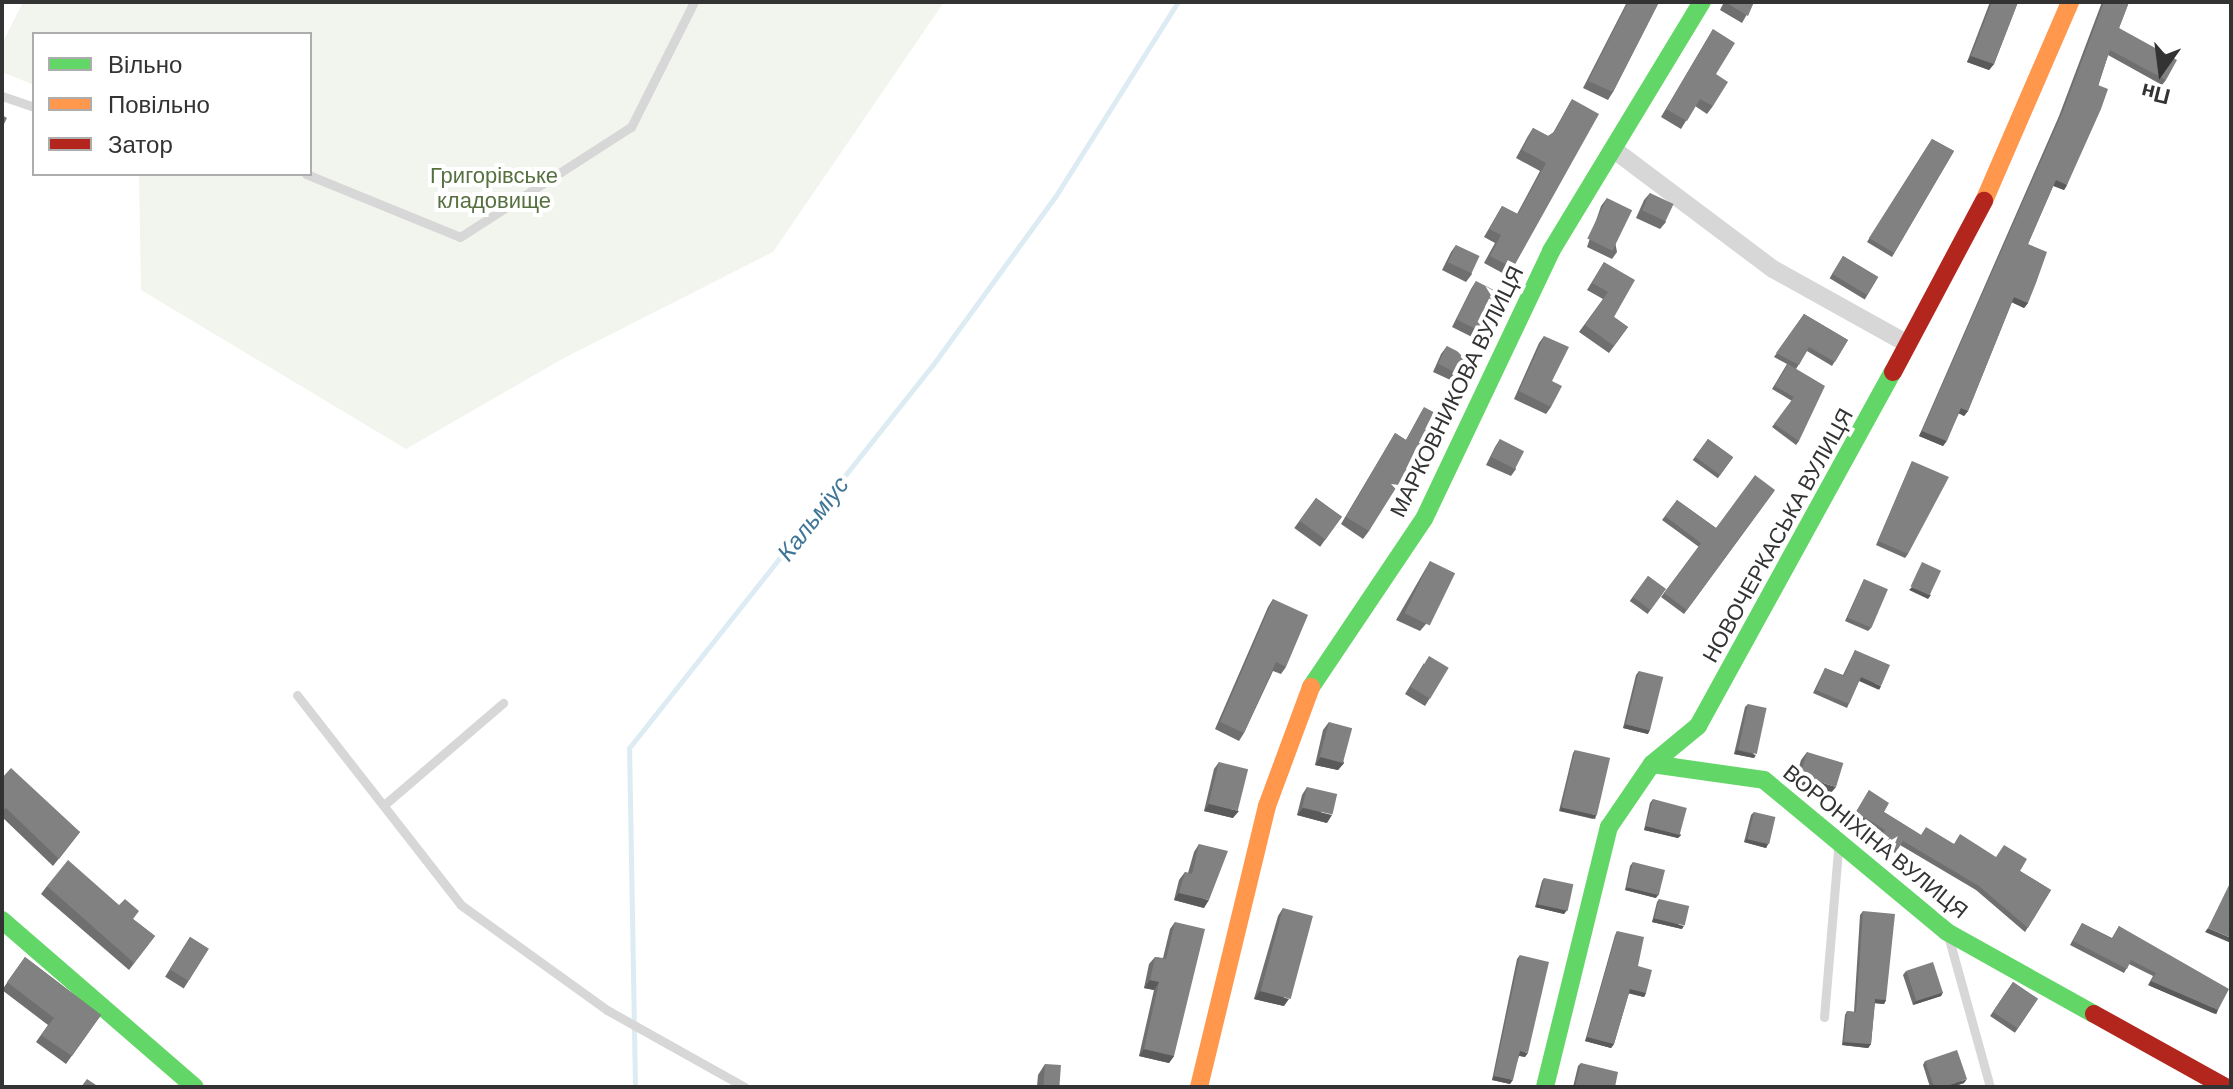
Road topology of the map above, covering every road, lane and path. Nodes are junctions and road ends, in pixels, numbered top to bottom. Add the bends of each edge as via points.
1 (694, 2) edge
2 (1702, 2) edge
3 (2070, 2) edge
4 (2, 96) edge
5 (32, 106) edge
6 (1613, 149) junction
7 (311, 176) edge
8 (1908, 344) junction
9 (297, 695) dead end
10 (503, 703) dead end
11 (1652, 764) junction
12 (384, 805) junction
13 (1838, 841) junction
14 (2, 920) edge
15 (1947, 932) junction
16 (1824, 1017) dead end
17 (195, 1087) edge
18 (745, 1087) edge
19 (1199, 1087) edge
20 (1545, 1087) edge
21 (1990, 1087) edge
22 (2225, 1087) edge

1 - 7 lane via 631,127 460,237
2 - 6 street, МАРКОВНИКОВА ВУЛИЦЯ
3 - 8 street, НОВОЧЕРКАСЬКА ВУЛИЦЯ via 2015,142
4 - 5 lane
6 - 8 street via 1773,269
6 - 19 street, МАРКОВНИКОВА ВУЛИЦЯ via 1551,251 1424,519 1313,683 1267,806
8 - 11 street, НОВОЧЕРКАСЬКА ВУЛИЦЯ via 1698,726
9 - 12 lane
10 - 12 lane
11 - 13 street, ВОРОНІХІНА ВУЛИЦЯ via 1764,780
11 - 20 street, НОВОЧЕРКАСЬКА ВУЛИЦЯ via 1609,827
12 - 18 lane via 461,905 607,1010
13 - 15 street, ВОРОНІХІНА ВУЛИЦЯ
13 - 16 lane
14 - 17 street
15 - 21 lane
15 - 22 street, ВОРОНІХІНА ВУЛИЦЯ

